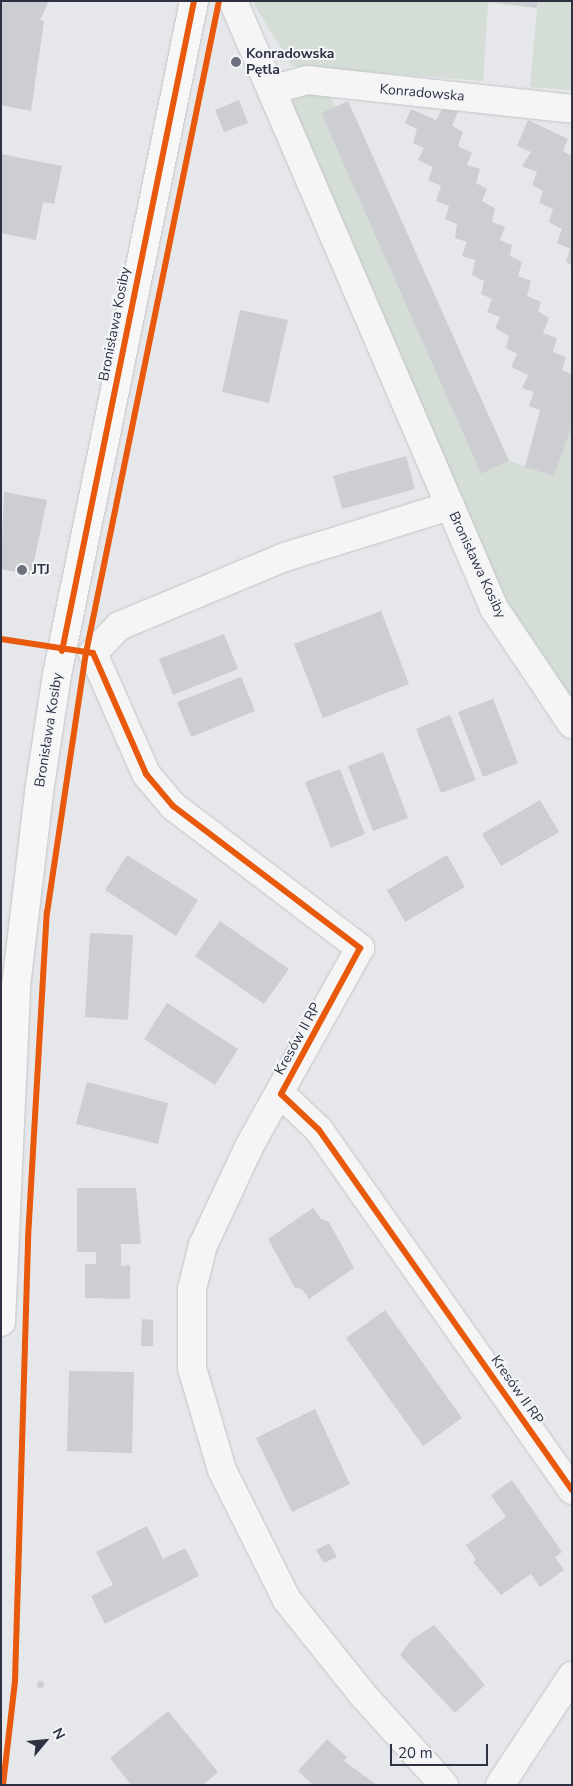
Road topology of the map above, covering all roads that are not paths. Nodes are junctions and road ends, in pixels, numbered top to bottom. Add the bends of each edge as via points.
1 (194, 1) edge
2 (233, 1) edge
3 (274, 89) junction
4 (572, 108) edge
5 (450, 506) junction
6 (62, 651) junction
7 (93, 653) junction
8 (572, 724) edge
9 (281, 1094) junction
10 (1, 1322) edge
11 (572, 1490) edge
12 (572, 1676) edge
13 (444, 1785) edge
14 (500, 1785) edge

1 - 6 street, Bronisława Kosiby
2 - 3 street, Bronisława Kosiby
3 - 4 street, Konradowska via 307,80
3 - 5 street, Bronisława Kosiby
5 - 7 street, Bronisława Kosiby via 285,557 119,626
5 - 8 street, Bronisława Kosiby via 494,608
6 - 7 street
6 - 10 street, Bronisława Kosiby via 37,802 16,986
7 - 9 street, Kresów II RP via 146,774 173,806 360,948
9 - 11 street, Kresów II RP via 319,1130
9 - 13 street, Kresów II RP via 249,1146 203,1245 192,1289 192,1368 202,1415 226,1478 287,1600 363,1695
12 - 14 street

